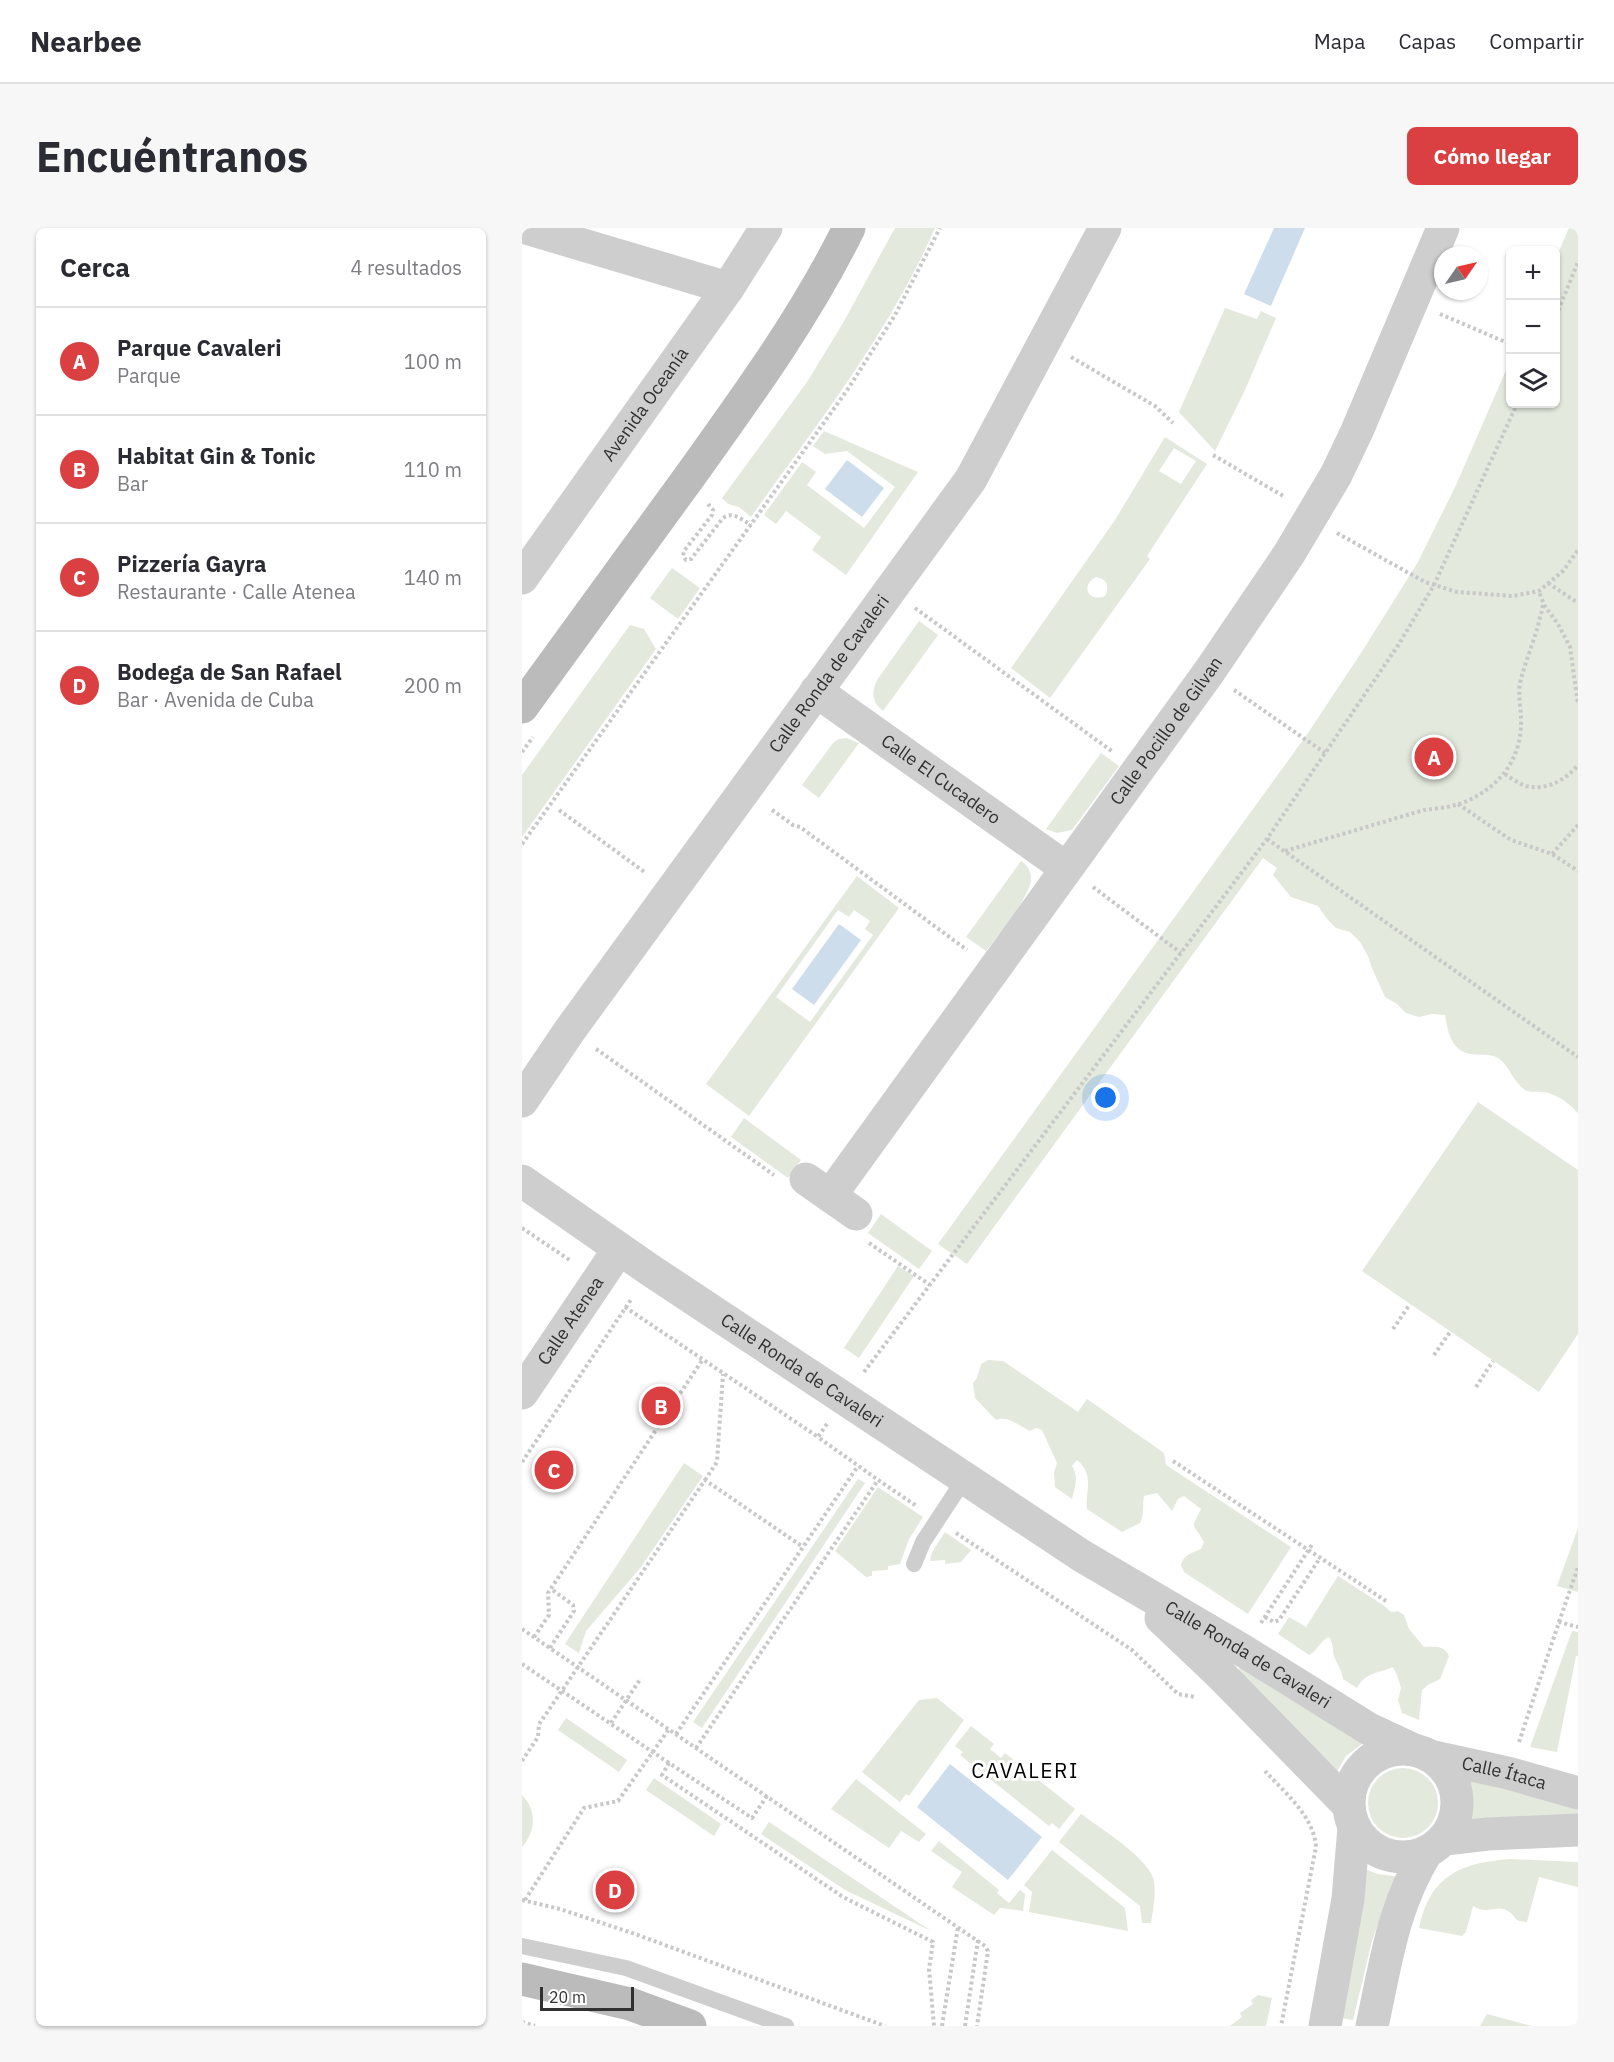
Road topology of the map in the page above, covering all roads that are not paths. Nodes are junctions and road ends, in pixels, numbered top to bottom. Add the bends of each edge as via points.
1 (526, 228) edge
2 (766, 228) edge
3 (1105, 228) edge
4 (1443, 228) edge
5 (846, 232) edge
6 (728, 288) junction
7 (522, 578) edge
8 (816, 691) junction
9 (522, 707) edge
10 (1066, 867) junction
11 (522, 1101) edge
12 (522, 1181) edge
13 (831, 1196) road end
14 (619, 1249) junction
15 (522, 1393) edge
16 (964, 1478) junction
17 (1082, 1556) junction
18 (914, 1563) dead end
19 (1422, 1753) junction
20 (1578, 1793) edge
21 (1351, 1816) junction
22 (1578, 1830) edge
23 (1436, 1846) junction
24 (522, 1946) edge
25 (522, 1979) edge
26 (690, 2026) edge
27 (786, 2026) edge
28 (1326, 2026) edge
29 (1372, 2026) edge

1 - 6 street
2 - 6 street, Avenida Oceanía
3 - 8 street, Calle Ronda de Cavaleri via 971,479
4 - 10 street, Calle Pocillo de Gilvan via 1336,475 1284,563 1209,672
5 - 9 street via 822,280 757,383
6 - 7 street, Avenida Oceanía
8 - 10 street, Calle El Cucadero
8 - 11 street, Calle Ronda de Cavaleri
10 - 13 street, Calle Pocillo de Gilvan
12 - 14 street, Calle Ronda de Cavaleri
14 - 15 street, Calle Atenea
14 - 16 street, Calle Ronda de Cavaleri
16 - 17 street, Calle Ronda de Cavaleri
16 - 18 lane via 922,1542
17 - 19 street, Calle Ronda de Cavaleri via 1369,1729
17 - 21 street, Calle Ronda de Cavaleri via 1173,1629 1326,1780
19 - 20 street, Calle Ítaca
19 - 21 street via 1399,1749 1371,1760 1352,1784
19 - 23 street via 1451,1776 1458,1802 1452,1828
21 - 23 street via 1367,1844 1385,1854 1413,1857
21 - 28 street via 1348,1899
22 - 23 street via 1476,1834
23 - 29 street via 1405,1892 1394,1922
24 - 27 lane via 626,1968
25 - 26 street via 630,2004

